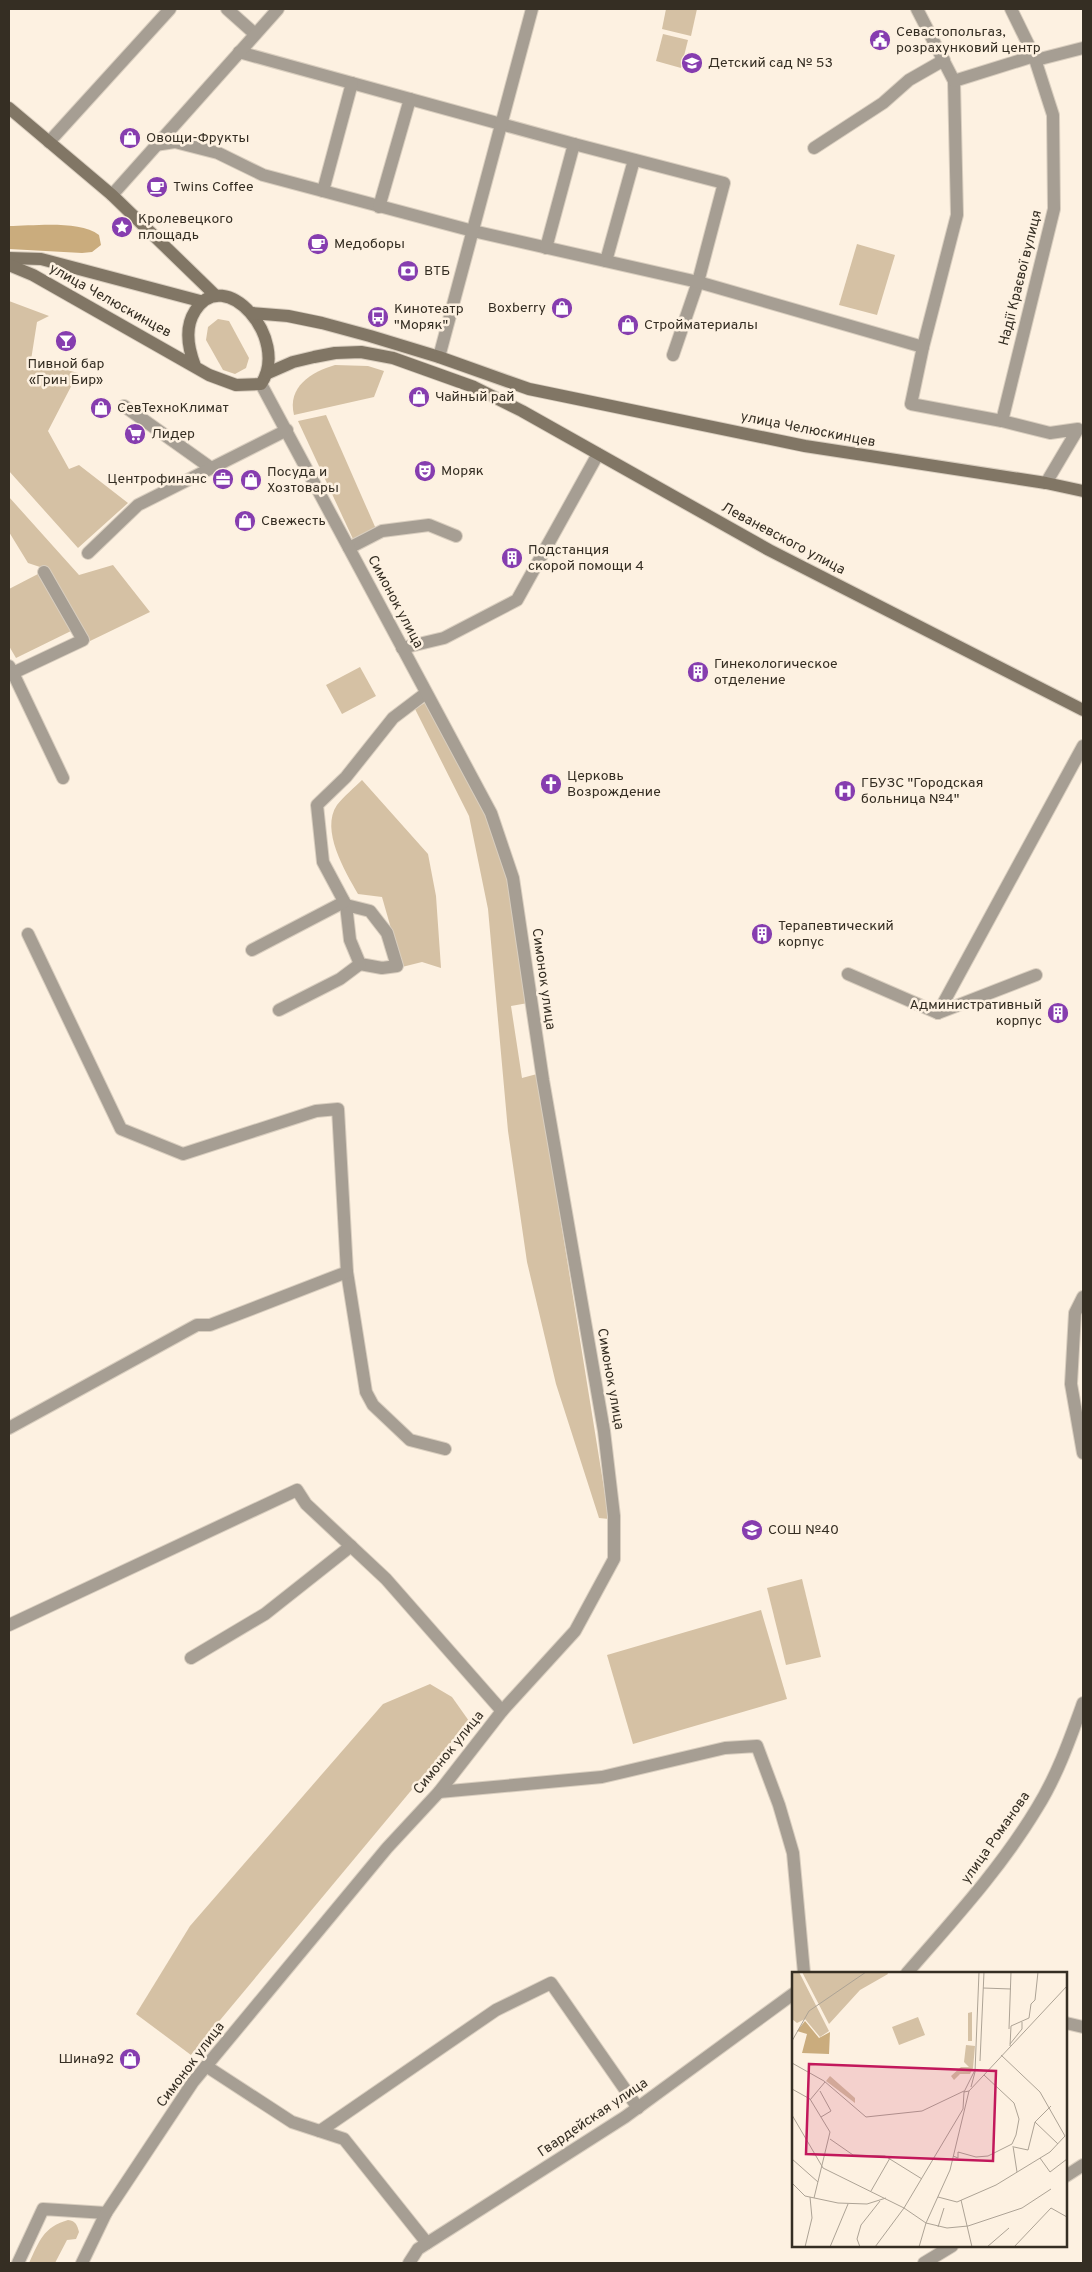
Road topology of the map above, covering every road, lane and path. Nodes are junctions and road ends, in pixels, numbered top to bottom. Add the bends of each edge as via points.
1 (170, 9) edge
2 (227, 9) edge
3 (278, 9) edge
4 (532, 9) edge
5 (917, 9) edge
6 (1011, 9) edge
7 (256, 34) junction
8 (1083, 48) edge
9 (239, 52) junction
10 (1035, 58) junction
11 (944, 60) junction
12 (954, 81) junction
13 (352, 83) junction
14 (410, 99) junction
15 (9, 108) edge
16 (502, 124) junction
17 (49, 142) junction
18 (574, 144) junction
19 (155, 145) junction
20 (814, 148) dead end
21 (634, 160) junction
22 (323, 191) junction
23 (112, 195) junction
24 (379, 207) junction
25 (473, 231) junction
26 (546, 248) junction
27 (9, 258) edge
28 (606, 261) junction
29 (9, 265) edge
30 (698, 282) junction
31 (215, 295) junction
32 (200, 301) junction
33 (252, 313) junction
34 (923, 347) junction
35 (673, 355) dead end
36 (439, 357) junction
37 (195, 366) junction
38 (268, 373) junction
39 (261, 384) junction
40 (529, 389) junction
41 (124, 406) dead end
42 (522, 411) junction
43 (1002, 421) junction
44 (1080, 426) edge
45 (287, 430) junction
46 (598, 454) junction
47 (210, 468) junction
48 (1046, 483) junction
49 (1083, 491) edge
50 (456, 536) dead end
51 (349, 548) junction
52 (88, 553) dead end
53 (44, 572) dead end
54 (402, 648) junction
55 (11, 669) edge
56 (426, 693) junction
57 (1083, 710) edge
58 (1083, 746) edge
59 (63, 778) dead end
60 (345, 904) junction
61 (28, 934) dead end
62 (252, 950) dead end
63 (360, 964) junction
64 (848, 974) dead end
65 (1036, 976) dead end
66 (279, 1010) dead end
67 (938, 1013) junction
68 (347, 1272) junction
69 (1083, 1296) edge
70 (9, 1428) edge
71 (444, 1449) dead end
72 (1083, 1453) edge
73 (351, 1546) junction
74 (9, 1625) edge
75 (192, 1658) dead end
76 (1083, 1703) edge
77 (502, 1711) junction
78 (439, 1792) junction
79 (804, 1972) edge
80 (908, 1972) edge
81 (792, 1995) edge
82 (1067, 2024) edge
83 (1083, 2027) edge
84 (206, 2066) junction
85 (638, 2108) junction
86 (320, 2131) junction
87 (1083, 2165) edge
88 (1067, 2175) edge
89 (106, 2213) junction
90 (427, 2243) junction
91 (950, 2247) edge
92 (18, 2263) edge
93 (82, 2263) edge
94 (409, 2263) edge
95 (924, 2263) edge

1 - 17 street
2 - 7 street
3 - 7 street
4 - 16 street
5 - 11 street
6 - 10 street, Надії Краєвої вулиця
7 - 9 street
8 - 10 street
9 - 13 street
9 - 19 street
10 - 12 street
10 - 43 street, Надії Краєвої вулиця via 1053,115 1054,209
11 - 12 street
11 - 20 street via 908,80 882,103
12 - 34 street via 957,215
13 - 14 street
13 - 22 street
14 - 16 street
14 - 24 street
15 - 17 main road
16 - 18 street
16 - 25 street
17 - 23 main road
18 - 21 street
18 - 26 street
19 - 22 street via 175,142 218,153 263,175
19 - 23 street
21 - 28 street
21 - 30 street via 727,179
22 - 24 street
23 - 31 main road
24 - 25 street
25 - 26 street
25 - 36 street
26 - 28 street
27 - 32 main road, улица Челюскинцев via 41,259
28 - 30 street
29 - 37 main road, улица Челюскинцев via 33,275
30 - 34 street
30 - 35 street
31 - 32 main road
31 - 33 main road via 234,300
32 - 37 main road via 190,318 188,333 188,349
33 - 36 main road, улица Челюскинцев via 322,323
33 - 38 main road via 264,336 269,355
34 - 43 street via 911,404
36 - 40 main road, улица Челюскинцев
37 - 39 main road via 222,381 249,386
38 - 39 main road
38 - 42 main road, Леваневского улица via 314,357 361,352 393,358 474,387
39 - 45 street, Симонок улица
40 - 42 main road via 520,397
40 - 48 main road, улица Челюскинцев via 805,446
41 - 47 street
42 - 46 main road, Леваневского улица
43 - 44 street via 1050,434
44 - 48 street
45 - 47 street
45 - 51 street, Симонок улица
46 - 54 street via 517,600 444,638
46 - 57 main road, Леваневского улица via 768,550
47 - 52 street via 138,505
48 - 49 main road, улица Челюскинцев
50 - 51 street via 429,526 382,531
51 - 54 street, Симонок улица
53 - 55 street via 83,640
54 - 56 street, Симонок улица
55 - 59 street
56 - 60 street via 393,718 346,777 317,805 323,862
56 - 77 street, Симонок улица via 491,813 513,878 543,1080 604,1431 614,1516 614,1558 575,1632
58 - 67 street
60 - 62 street
60 - 63 street via 350,940
60 - 63 street via 370,911 387,933 397,966 382,968
61 - 68 street via 121,1129 183,1154 316,1111 338,1109
63 - 66 street via 340,979
64 - 67 street
65 - 67 street
68 - 70 street via 210,1325 197,1325
68 - 71 street via 366,1392 373,1405 410,1440
69 - 72 street via 1075,1312 1071,1384
73 - 74 street via 306,1504 297,1490
73 - 75 street via 265,1614
73 - 77 street via 386,1579
76 - 80 street, улица Романова via 1061,1761 1038,1807 975,1894
77 - 78 street, Симонок улица
78 - 79 street via 602,1777 725,1748 757,1746 793,1853
78 - 84 street, Симонок улица via 387,1848
81 - 85 street, Гвардейская улица
82 - 83 street
84 - 86 street via 292,2122
84 - 89 street, Симонок улица
85 - 86 street via 551,1983 496,2010
85 - 90 street, Гвардейская улица
86 - 90 street via 344,2139
87 - 88 street
89 - 92 street via 43,2208
89 - 93 street, Симонок улица
90 - 94 street, Гвардейская улица via 418,2249
91 - 95 street

